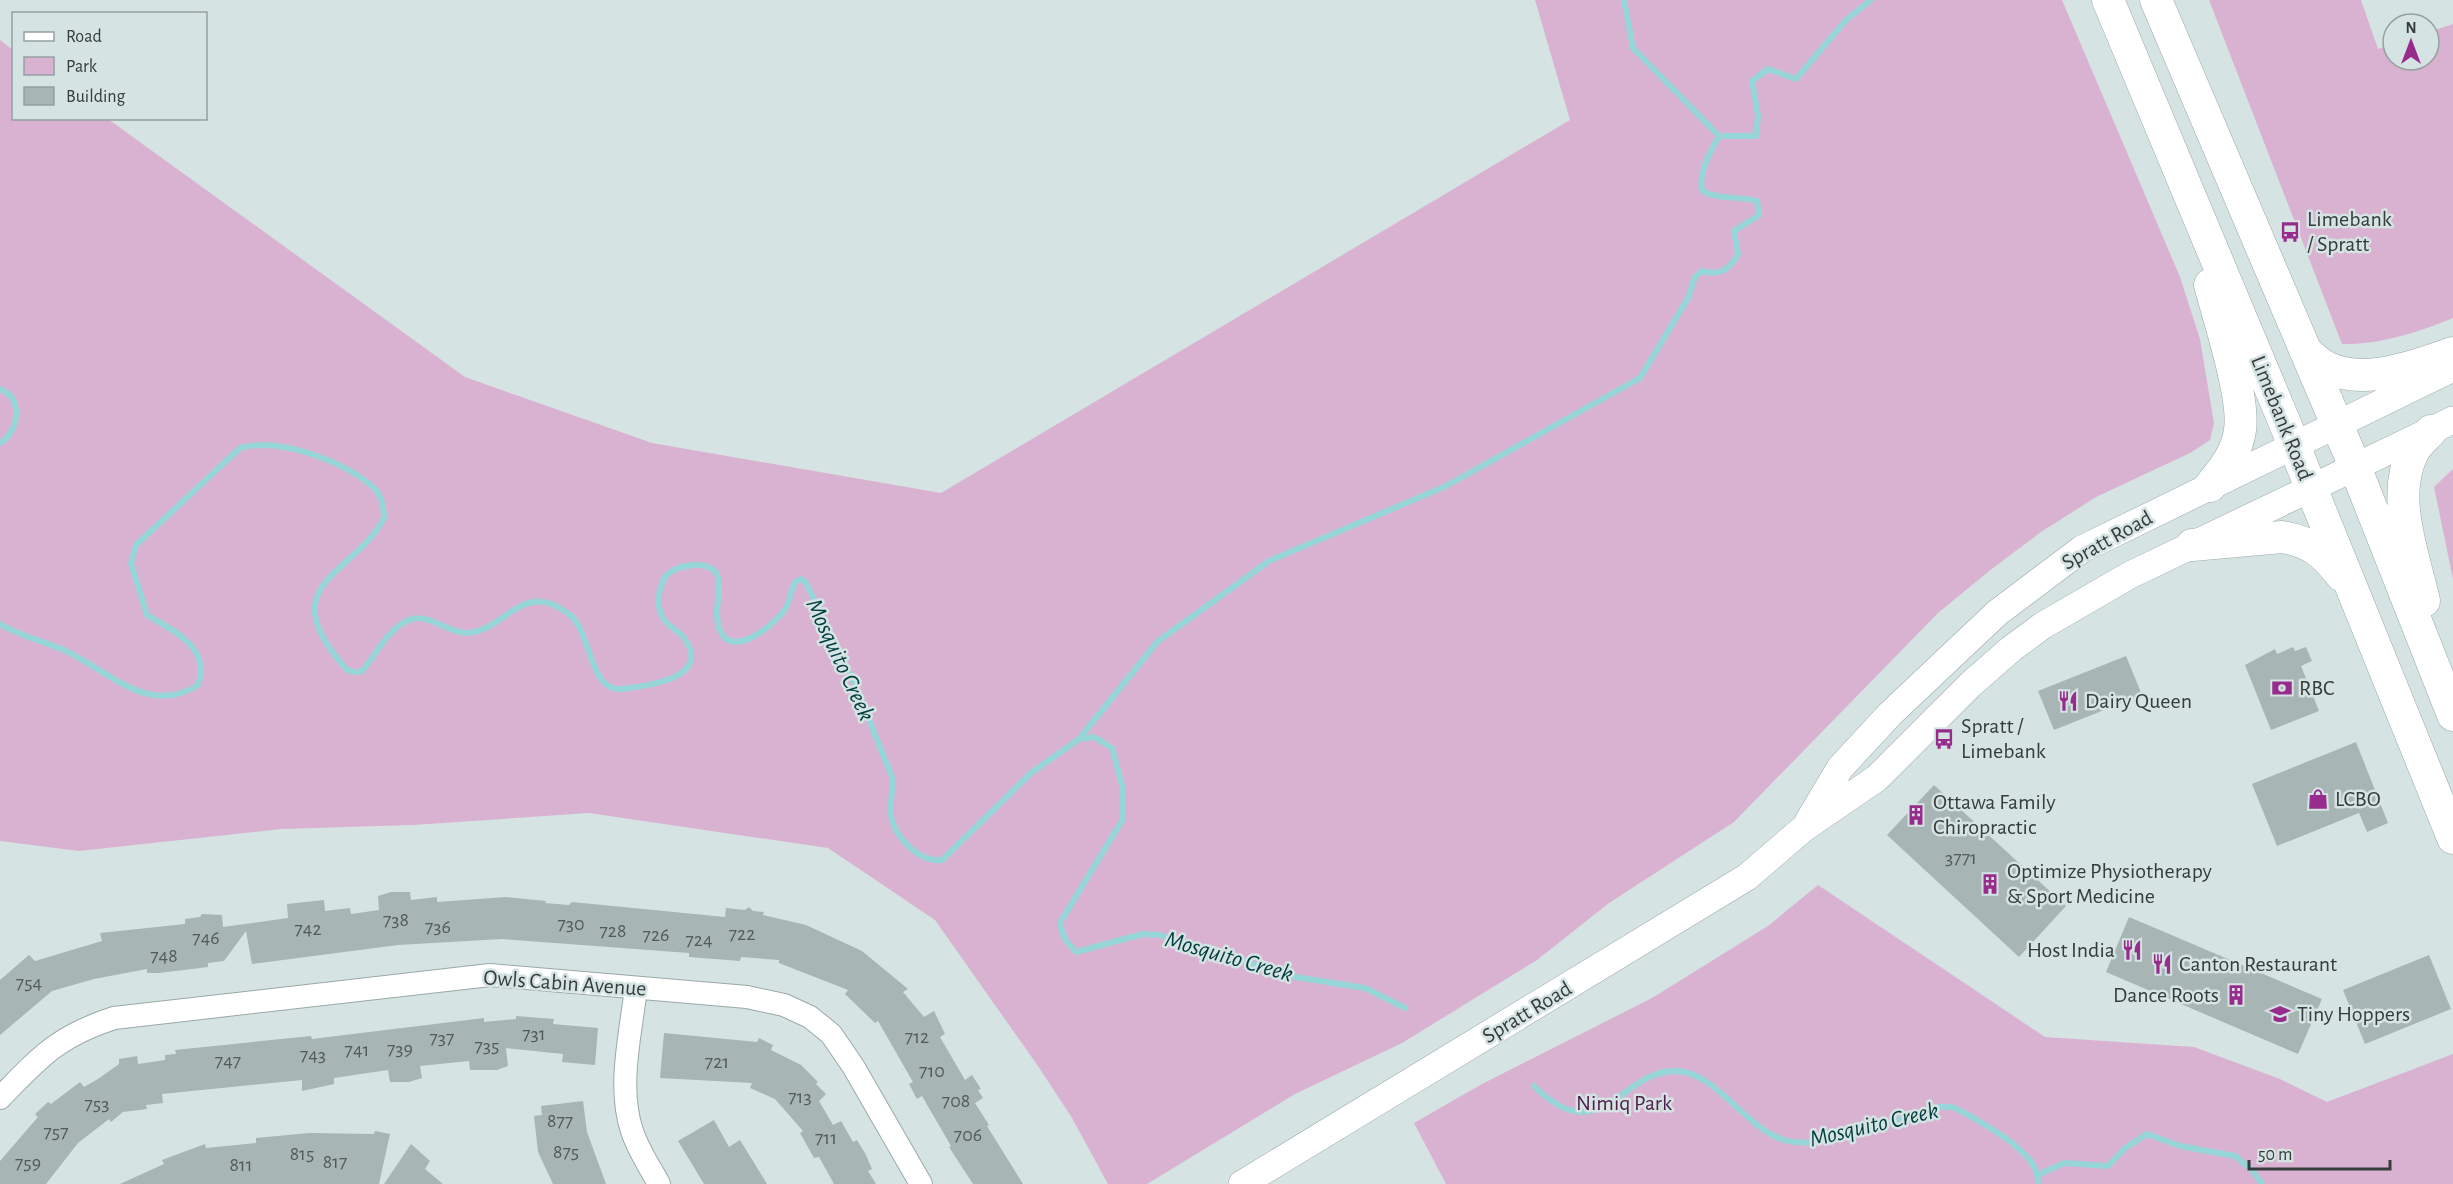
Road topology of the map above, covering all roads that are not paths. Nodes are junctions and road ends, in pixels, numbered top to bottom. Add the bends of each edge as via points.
1 (2108, 0) edge
2 (2156, 0) edge
3 (2182, 176) junction
4 (2306, 350) junction
5 (2453, 353) edge
6 (2453, 368) edge
7 (2337, 425) junction
8 (2442, 426) edge
9 (2294, 446) junction
10 (2356, 469) junction
11 (2210, 486) junction
12 (2312, 489) junction
13 (2192, 545) junction
14 (2355, 594) junction
15 (2448, 703) edge
16 (1804, 828) junction
17 (2453, 838) edge
18 (636, 988) junction
19 (0, 1098) edge
20 (660, 1184) edge
21 (921, 1184) edge
22 (1242, 1184) edge

1 - 3 main road, Limebank Road
2 - 4 main road, Limebank Road
3 - 9 main road, Limebank Road
3 - 11 main road via 2240,415 2230,461
4 - 5 main road via 2328,368 2363,374 2396,370
4 - 7 main road, Limebank Road
6 - 7 street, Spratt Road
7 - 9 street, Spratt Road
7 - 10 main road, Limebank Road
8 - 10 street, Spratt Road
8 - 15 main road via 2414,449 2404,489 2410,539
9 - 11 street, Spratt Road
9 - 12 main road, Limebank Road
10 - 12 street, Spratt Road
10 - 15 main road, Limebank Road
11 - 16 street, Spratt Road via 2082,549 1997,613 1890,714 1840,768
12 - 13 street, Spratt Road
12 - 14 main road, Limebank Road
13 - 14 main road via 2296,539 2320,551
13 - 16 street, Spratt Road via 2097,593 2011,649 1877,778
14 - 17 main road, Limebank Road
16 - 22 street, Spratt Road via 1766,863 1722,893
18 - 19 street, Owls Cabin Avenue via 490,975 114,1018 62,1039
18 - 20 street via 627,1106 637,1144
18 - 21 street, Owls Cabin Avenue via 768,1000 810,1017 831,1034 853,1066

